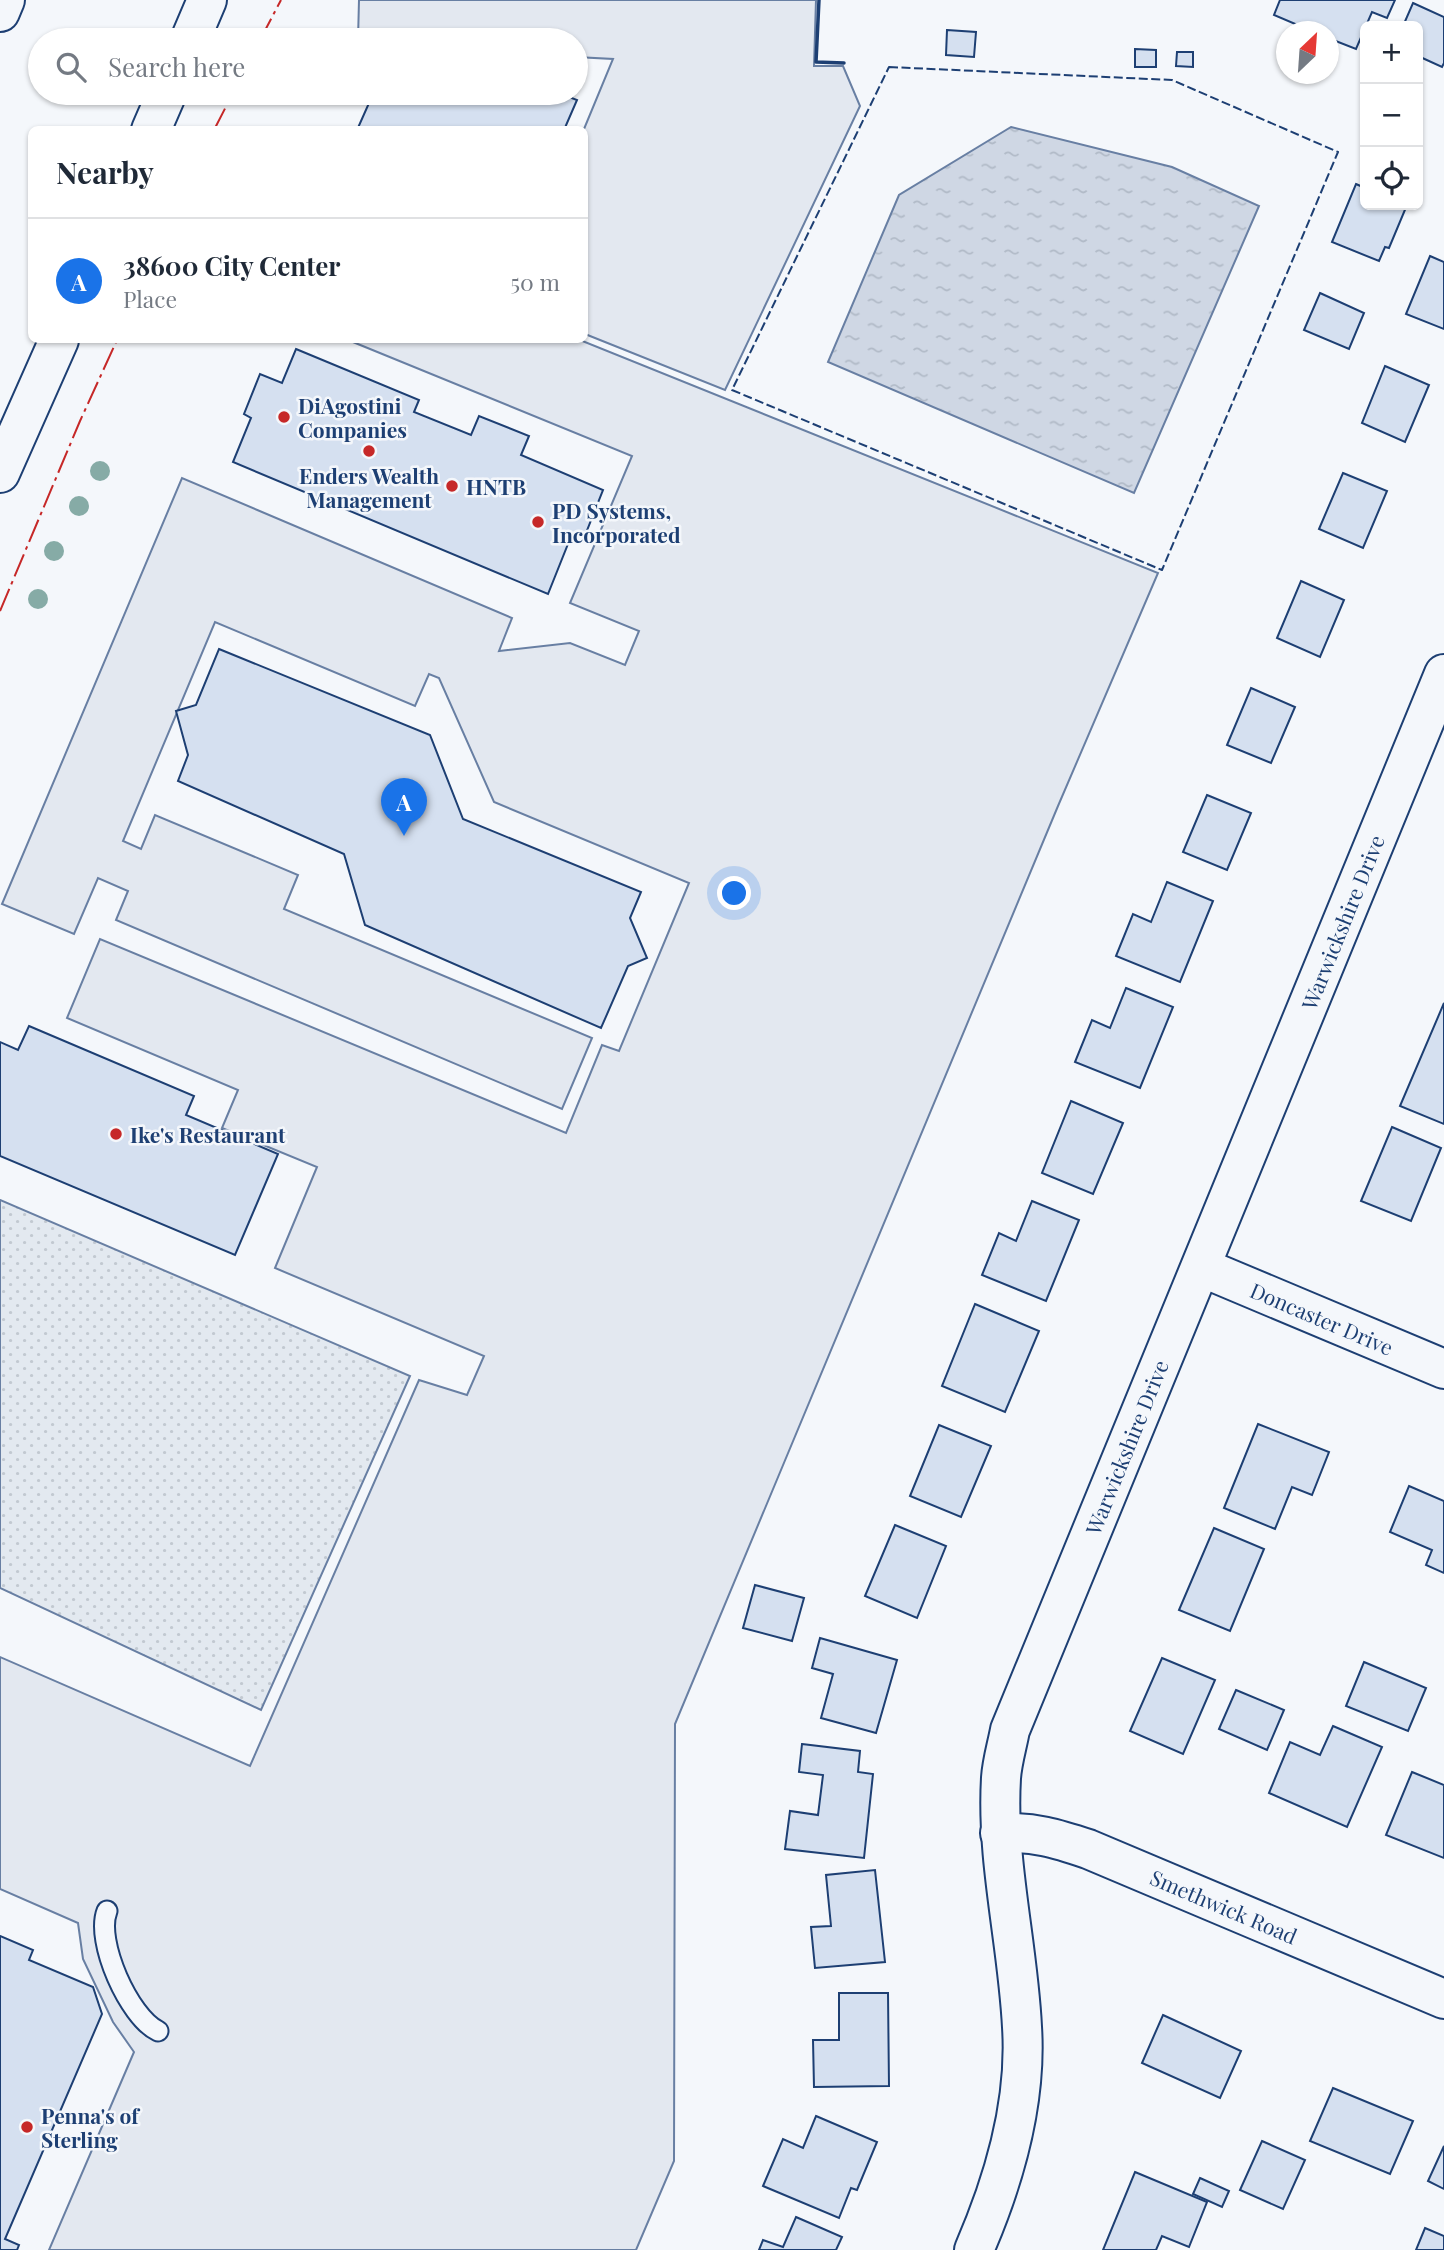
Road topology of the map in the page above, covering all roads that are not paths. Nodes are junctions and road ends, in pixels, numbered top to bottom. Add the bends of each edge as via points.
1 (5, 0) edge
2 (207, 0) edge
3 (0, 12) edge
4 (195, 28) edge
5 (161, 105) edge
6 (152, 126) edge
7 (58, 343) edge
8 (4, 456) edge
9 (1444, 674) edge
10 (1201, 1267) junction
11 (1444, 1369) edge
12 (1000, 1833) junction
13 (107, 1911) dead end
14 (1444, 1999) edge
15 (158, 2031) dead end
16 (974, 2250) edge

1 - 3 street
2 - 4 street
5 - 6 street
7 - 8 street
9 - 10 street, Warwickshire Drive
10 - 11 street, Doncaster Drive
10 - 12 street, Warwickshire Drive via 1010,1730 1001,1775
12 - 14 street, Smethwick Road via 1049,1836 1088,1849
12 - 16 street, Warwickshire Drive via 1023,2029 1019,2107 1004,2168
13 - 15 lane via 103,1920 117,1976 133,2008

